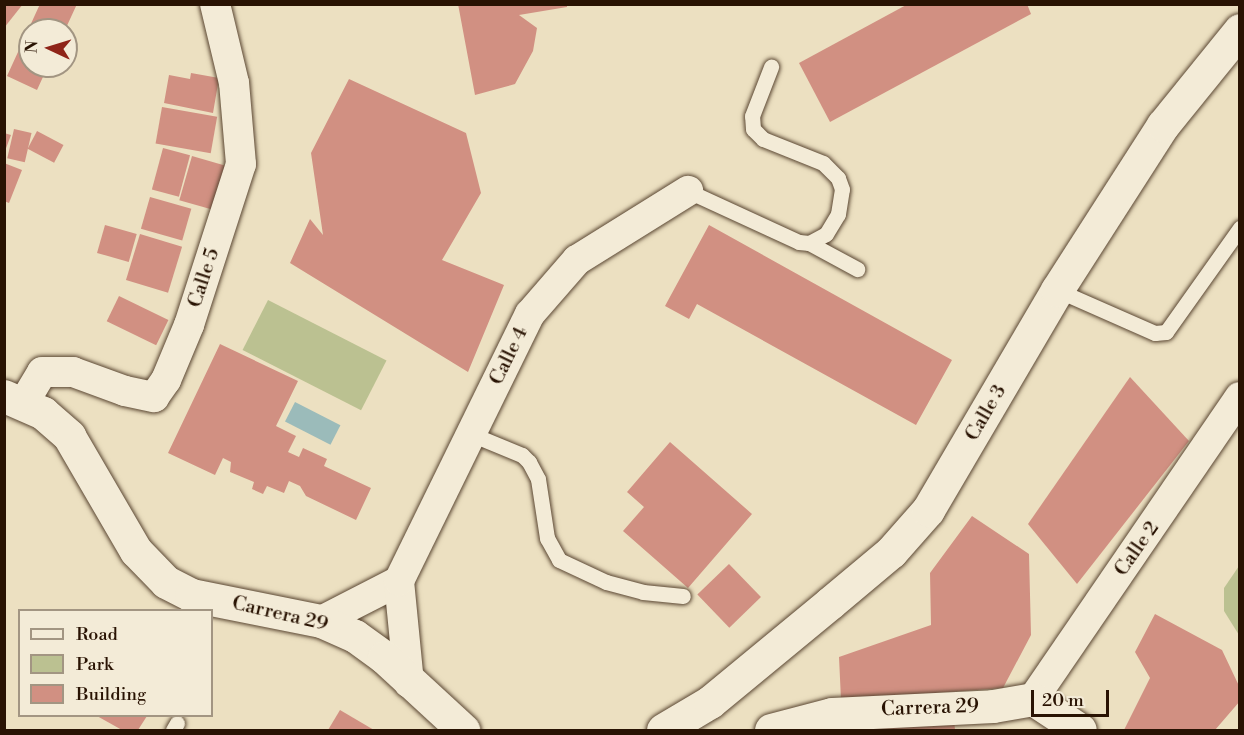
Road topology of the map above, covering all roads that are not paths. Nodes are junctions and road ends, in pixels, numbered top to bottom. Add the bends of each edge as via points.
1 (215, 4) edge
2 (1239, 30) edge
3 (771, 67) dead end
4 (688, 191) joint
5 (1239, 228) edge
6 (809, 243) junction
7 (858, 269) dead end
8 (1057, 290) junction
9 (1239, 397) edge
10 (11, 401) edge
11 (471, 434) junction
12 (399, 581) junction
13 (683, 596) dead end
14 (321, 621) junction
15 (409, 683) junction
16 (1032, 699) junction
17 (463, 730) edge
18 (663, 730) edge
19 (771, 730) edge
20 (1080, 730) edge

1 - 10 street, Calle 5 via 234,83 240,164 189,325 166,380 154,396 125,392 73,372 42,372
2 - 8 street, Calle 3 via 1162,124
3 - 6 lane via 752,116 753,129 763,139 823,163 838,178 842,189 838,214 826,234
4 - 6 lane
4 - 11 street, Calle 4 via 577,260 530,314
5 - 8 lane via 1166,332 1155,333
6 - 7 lane
8 - 18 street, Calle 3 via 927,510 898,543 710,702
9 - 16 street, Calle 2
10 - 14 street, Carrera 29 via 39,420 89,467 136,551 178,591
11 - 12 street, Calle 4
11 - 13 lane via 522,454 529,462 537,479 547,538 559,560 587,576
12 - 14 street
12 - 15 street
14 - 15 street, Carrera 29 via 355,636 384,657
15 - 17 street, Carrera 29
16 - 19 street, Carrera 29 via 993,706 832,714
16 - 20 street

